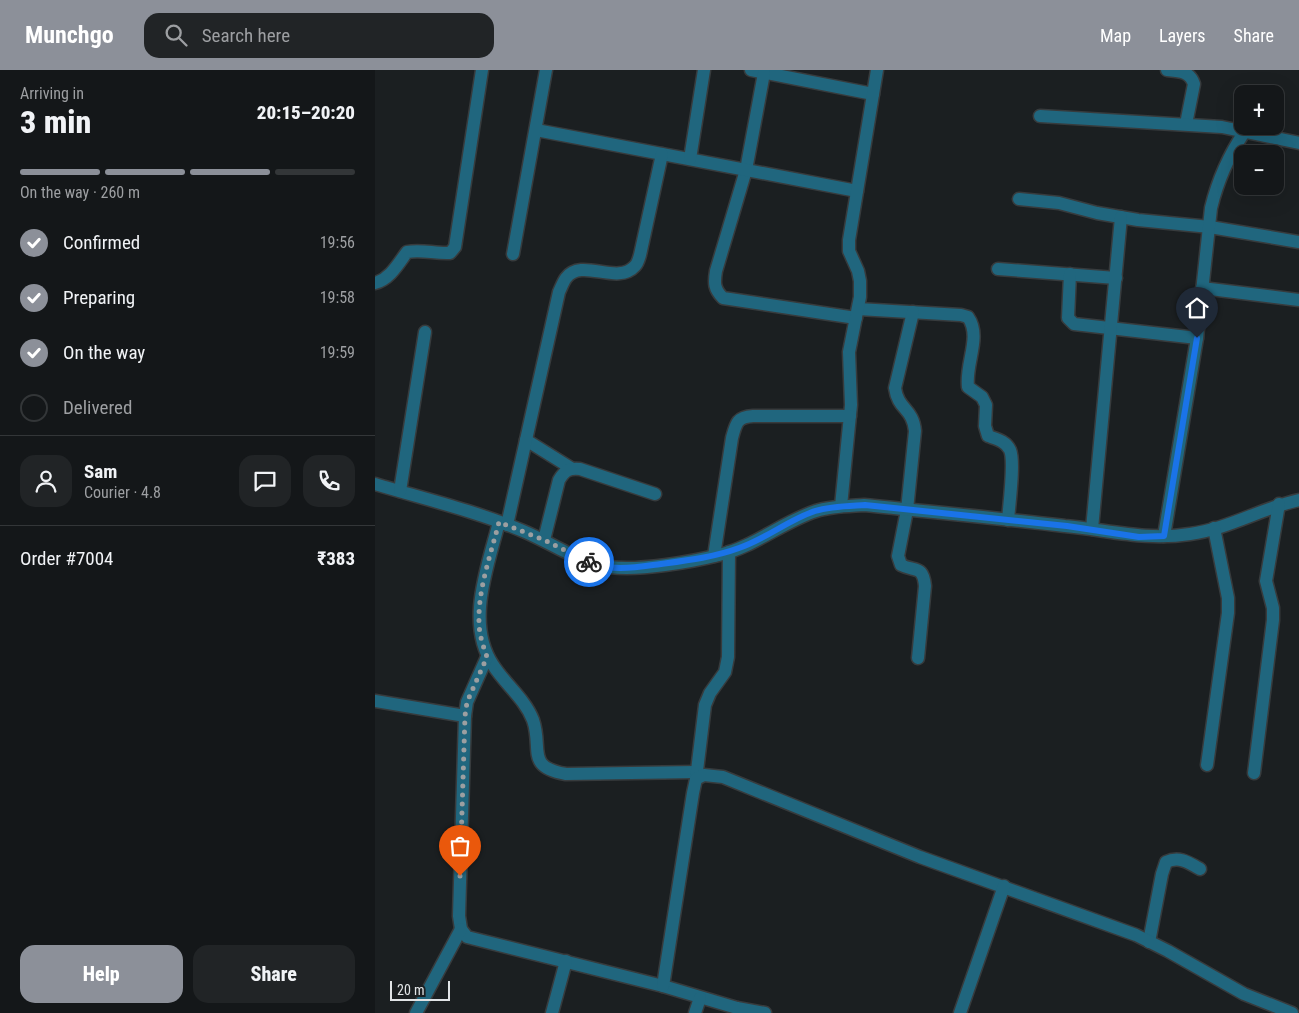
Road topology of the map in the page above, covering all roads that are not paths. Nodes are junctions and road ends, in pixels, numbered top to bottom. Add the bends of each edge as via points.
1 (482, 70) edge
2 (546, 70) edge
3 (704, 70) edge
4 (877, 70) edge
5 (1167, 70) edge
6 (757, 71) edge
7 (873, 94) junction
8 (1040, 116) dead end
9 (1187, 124) junction
10 (536, 130) junction
11 (1234, 130) edge
12 (1242, 135) edge
13 (1263, 135) edge
14 (1299, 143) edge
15 (662, 154) junction
16 (690, 159) junction
17 (746, 170) junction
18 (857, 191) junction
19 (1019, 199) dead end
20 (1121, 217) junction
21 (1210, 227) junction
22 (1299, 241) edge
23 (513, 254) dead end
24 (998, 269) dead end
25 (1070, 274) junction
26 (1116, 278) junction
27 (375, 283) edge
28 (1202, 288) junction
29 (1299, 300) edge
30 (913, 312) junction
31 (857, 313) junction
32 (1111, 328) junction
33 (425, 332) dead end
34 (1197, 338) junction
35 (850, 416) junction
36 (526, 440) junction
37 (571, 468) junction
38 (375, 484) edge
39 (400, 492) junction
40 (655, 494) dead end
41 (1299, 500) edge
42 (1279, 504) junction
43 (841, 506) junction
44 (907, 510) junction
45 (1008, 520) junction
46 (503, 523) junction
47 (1214, 528) junction
48 (1092, 529) junction
49 (1164, 536) junction
50 (544, 540) junction
51 (729, 552) junction
52 (714, 556) junction
53 (487, 657) junction
54 (918, 658) dead end
55 (375, 701) edge
56 (465, 716) junction
57 (1207, 765) dead end
58 (1254, 773) dead end
59 (696, 776) junction
60 (1200, 869) dead end
61 (1004, 886) junction
62 (461, 928) junction
63 (1149, 942) junction
64 (566, 961) junction
65 (663, 986) junction
66 (700, 998) junction
67 (1261, 1007) edge
68 (416, 1013) edge
69 (551, 1013) edge
70 (695, 1013) edge
71 (765, 1013) edge
72 (960, 1013) edge
73 (1292, 1013) edge

1 - 27 street via 455,247 450,253 442,254 417,250 407,252 391,274
2 - 10 street
3 - 16 street
4 - 7 street
5 - 9 street via 1186,72 1192,78 1194,84
6 - 7 street
6 - 17 street
7 - 18 street
8 - 9 street
9 - 11 street
10 - 15 street
10 - 23 street
12 - 21 street via 1216,186
13 - 14 street
15 - 16 street
15 - 36 street via 636,266 616,273 583,270 573,272 565,279 559,292
16 - 17 street
17 - 18 street
17 - 31 street via 716,271 716,291 723,298
18 - 31 street via 849,240 849,252 860,282
19 - 20 street via 1059,203
20 - 21 street
20 - 26 street
21 - 22 street
21 - 28 street
24 - 25 street
25 - 26 street
25 - 32 street via 1068,318 1074,324
26 - 32 street
28 - 29 street
28 - 34 street
30 - 31 street
30 - 44 street via 895,388 897,398 914,420
30 - 45 street via 961,315 972,322 974,331 968,387 982,397 986,406 988,436 1005,442 1011,451
31 - 35 street via 849,352
32 - 34 street
32 - 48 street
33 - 39 street
34 - 49 street
35 - 43 street
35 - 52 street via 753,416 743,417 736,423
36 - 37 street
36 - 46 street
37 - 40 street
37 - 50 street via 559,480
38 - 39 street
39 - 46 street
41 - 42 street
42 - 47 street
42 - 58 street via 1267,581 1273,620
43 - 44 street
43 - 51 street via 817,510
44 - 45 street
44 - 54 street via 898,556 905,567 915,568 924,577
45 - 48 street
46 - 50 street
46 - 53 street via 484,583 480,613 481,641
47 - 49 street
47 - 57 street via 1228,613
48 - 49 street via 1139,537
50 - 52 street via 592,564 612,567 633,568
51 - 52 street
51 - 59 street via 728,656 725,672 705,705
53 - 56 street via 470,695
53 - 59 street via 527,708 542,766 566,774
55 - 56 street
56 - 62 street
59 - 61 street via 723,777 919,857
59 - 65 street
60 - 63 street via 1183,860 1165,862
61 - 63 street
61 - 72 street
62 - 64 street via 467,937
62 - 68 street
63 - 67 street via 1244,994
64 - 65 street
64 - 69 street
65 - 66 street
66 - 70 street
66 - 71 street
67 - 73 street

